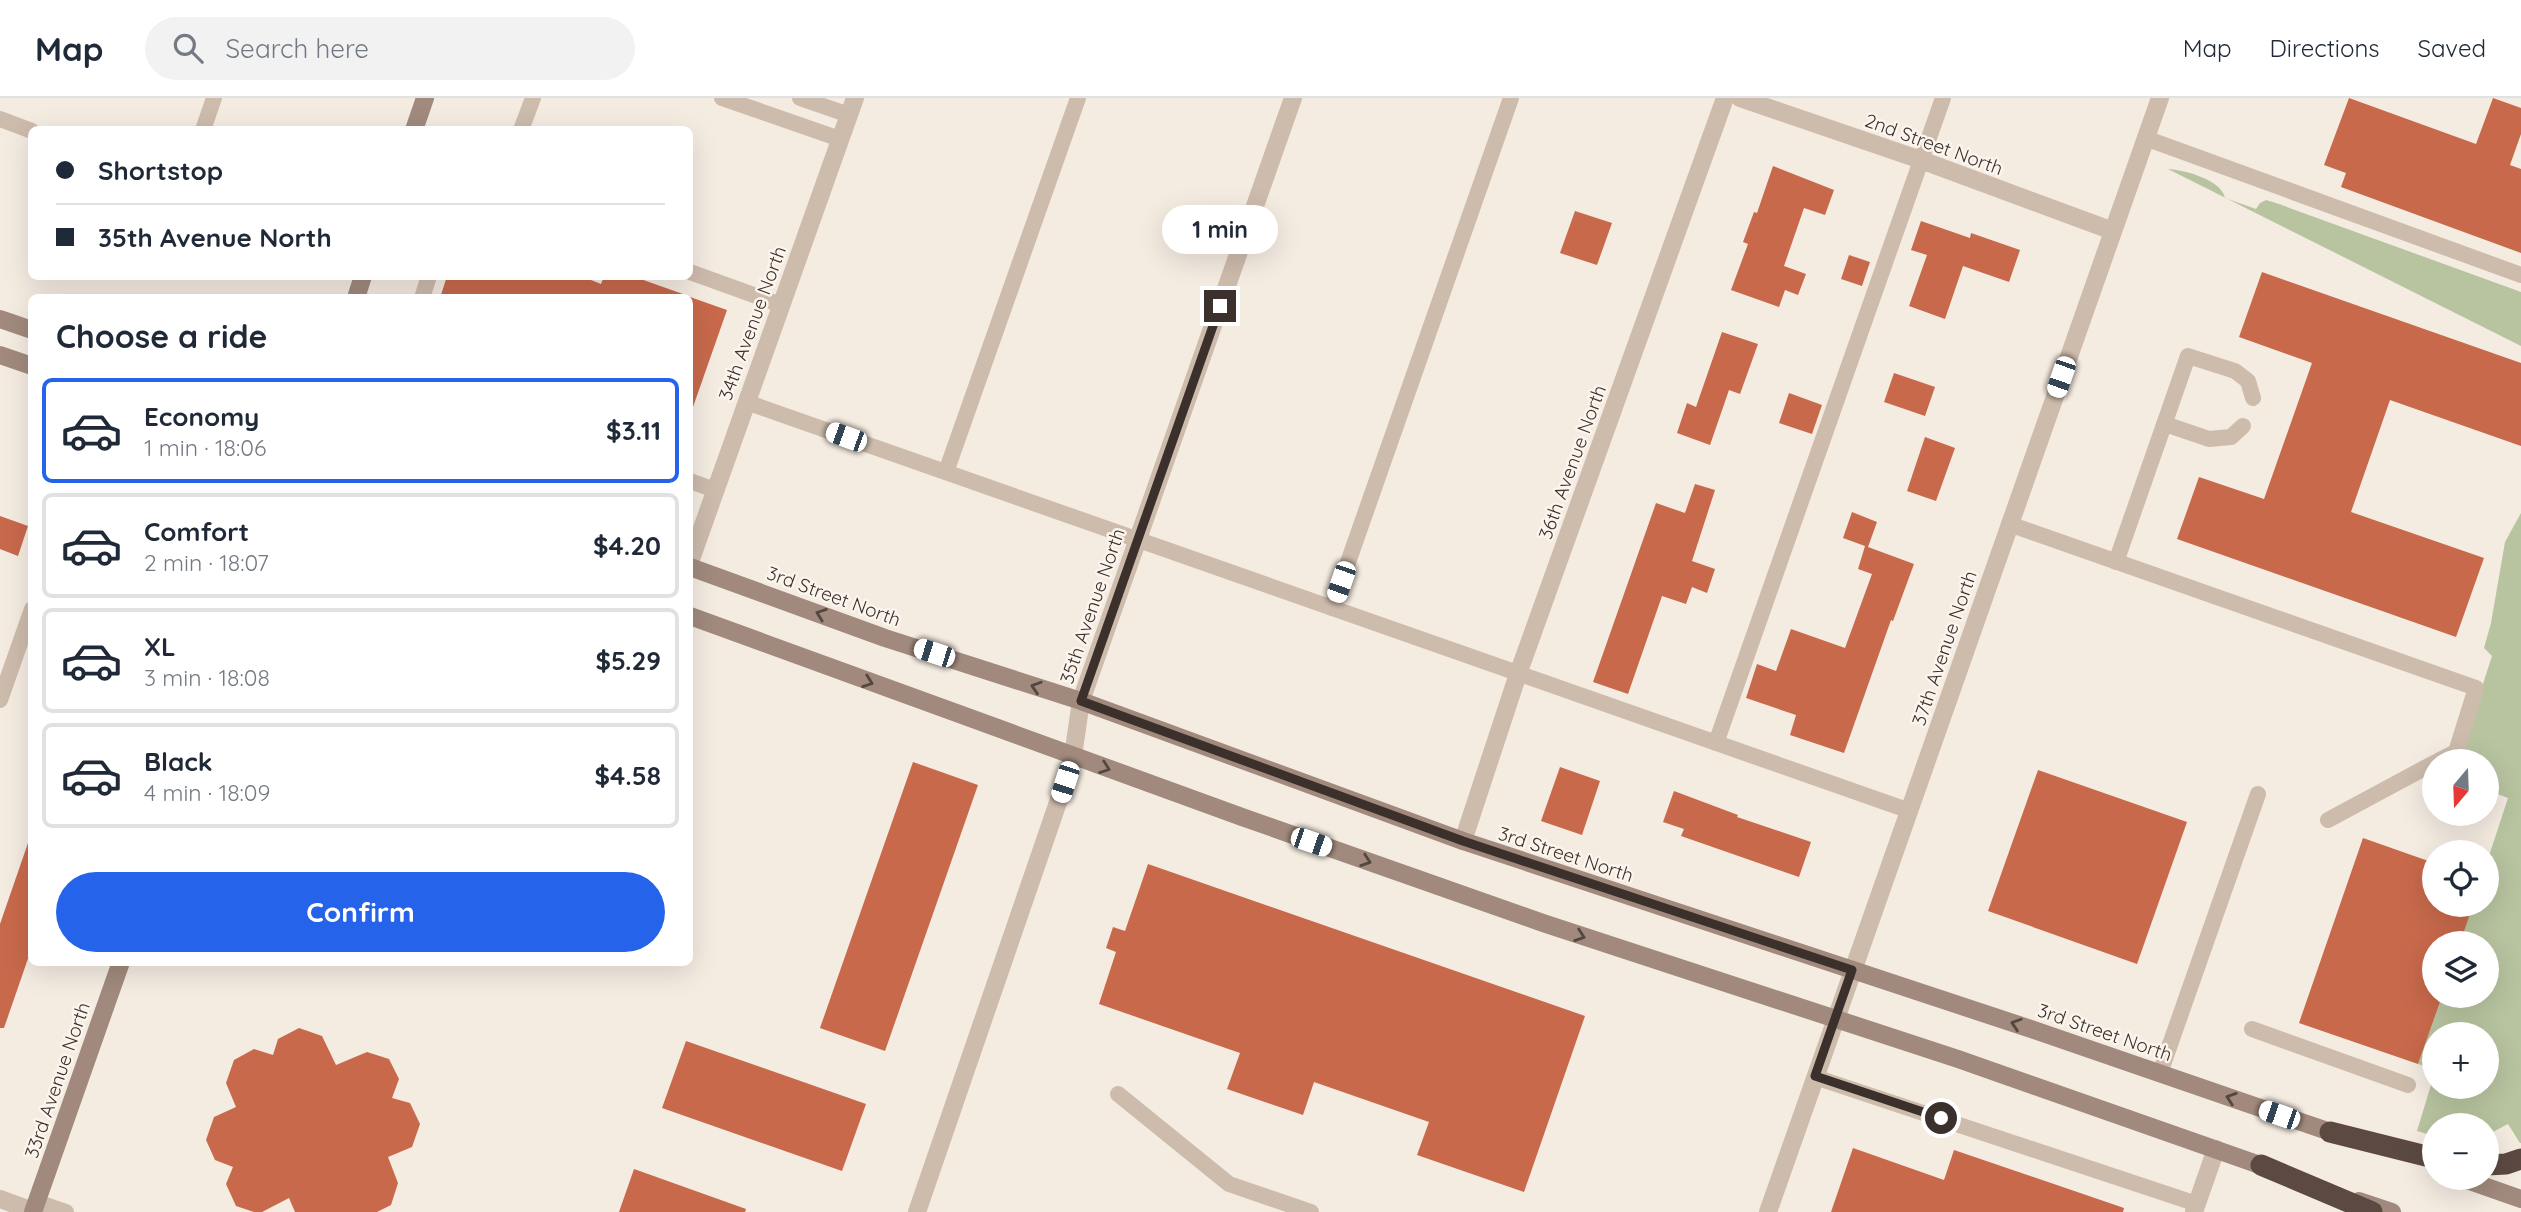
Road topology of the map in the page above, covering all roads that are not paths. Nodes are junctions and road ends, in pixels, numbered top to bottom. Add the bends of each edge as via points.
1 (214, 98) edge
2 (425, 98) edge
3 (533, 98) edge
4 (722, 98) edge
5 (800, 98) edge
6 (855, 98) edge
7 (1078, 98) edge
8 (1293, 98) edge
9 (1511, 98) edge
10 (1725, 98) edge
11 (1740, 98) edge
12 (1943, 98) edge
13 (2160, 98) edge
14 (849, 116) junction
15 (0, 120) edge
16 (204, 126) edge
17 (415, 126) edge
18 (522, 126) edge
19 (28, 130) edge
20 (2145, 138) junction
21 (841, 139) junction
22 (1921, 160) junction
23 (2113, 231) junction
24 (693, 273) edge
25 (2521, 275) edge
26 (781, 305) junction
27 (0, 319) edge
28 (28, 329) edge
29 (0, 355) edge
30 (28, 365) edge
31 (2253, 398) dead end
32 (746, 402) junction
33 (2165, 424) junction
34 (2243, 426) dead end
35 (946, 472) junction
36 (693, 482) edge
37 (715, 490) junction
38 (2009, 524) junction
39 (1138, 540) junction
40 (693, 555) edge
41 (2116, 562) junction
42 (693, 565) edge
43 (1332, 608) junction
44 (693, 617) edge
45 (28, 620) edge
46 (1518, 674) junction
47 (0, 700) edge
48 (1081, 701) junction
49 (1716, 743) junction
50 (2457, 749) edge
51 (1073, 756) junction
52 (2422, 770) edge
53 (2258, 794) dead end
54 (1910, 811) junction
55 (2329, 820) dead end
56 (1463, 841) junction
57 (120, 966) edge
58 (1852, 970) junction
59 (1834, 1019) junction
60 (2252, 1029) dead end
61 (2160, 1073) junction
62 (1815, 1076) junction
63 (2408, 1085) dead end
64 (1118, 1094) dead end
65 (2330, 1132) junction
66 (2216, 1149) junction
67 (2422, 1155) edge
68 (2521, 1159) edge
69 (2422, 1164) edge
70 (2499, 1164) edge
71 (2261, 1165) junction
72 (2495, 1190) edge
73 (0, 1199) edge
74 (2521, 1199) edge
75 (35, 1208) edge
76 (2196, 1208) edge
77 (66, 1212) edge
78 (917, 1212) edge
79 (1311, 1212) edge
80 (1768, 1212) edge
81 (2372, 1212) edge
82 (2392, 1212) edge

1 - 16 lane
2 - 17 main road
3 - 18 lane
4 - 21 lane
5 - 14 lane
6 - 14 street, 34th Avenue North
7 - 35 lane
8 - 39 street, 35th Avenue North
9 - 43 lane
10 - 46 street, 36th Avenue North
11 - 22 street, 2nd Street North
12 - 22 lane
13 - 20 street, 37th Avenue North
14 - 21 street, 34th Avenue North
15 - 19 lane
20 - 23 street, 37th Avenue North
20 - 25 lane
21 - 26 street, 34th Avenue North
22 - 23 street, 2nd Street North
22 - 49 lane
23 - 38 street, 37th Avenue North
24 - 26 lane
26 - 32 street, 34th Avenue North
27 - 28 main road
29 - 30 main road
31 - 33 lane via 2248,381 2235,371 2188,356
32 - 35 lane
32 - 37 street, 34th Avenue North
33 - 34 lane via 2209,439 2231,437
33 - 41 lane
35 - 39 lane
36 - 37 lane
37 - 40 street, 34th Avenue North
38 - 41 lane
38 - 54 street, 37th Avenue North
39 - 43 lane
39 - 48 street, 35th Avenue North
41 - 50 lane via 2476,688
48 -> 42 main road, 3rd Street North via 885,638
43 - 46 lane
44 -> 51 main road
45 - 47 lane
46 - 49 lane
46 - 56 street, 36th Avenue North
48 - 51 street, 35th Avenue North
48 - 56 main road, 3rd Street North
49 - 54 lane
51 -> 59 main road via 1555,928
51 - 78 street, 35th Avenue North
52 - 55 lane
53 - 61 lane
54 - 58 street, 37th Avenue North
56 - 58 main road, 3rd Street North
57 - 75 main road, 33rd Avenue North
58 - 59 street, 37th Avenue North
61 -> 58 main road, 3rd Street North
59 - 62 street, 37th Avenue North
59 - 66 main road
60 - 63 lane
65 -> 61 main road, 3rd Street North
62 - 76 lane
62 - 80 street, 37th Avenue North
64 - 79 lane via 1229,1184
65 - 67 highway
65 - 69 main road, 3rd Street North
66 - 71 main road
66 - 76 street
68 - 70 highway
71 - 81 highway
71 - 82 main road
72 - 74 main road
73 - 75 street
75 - 77 lane

